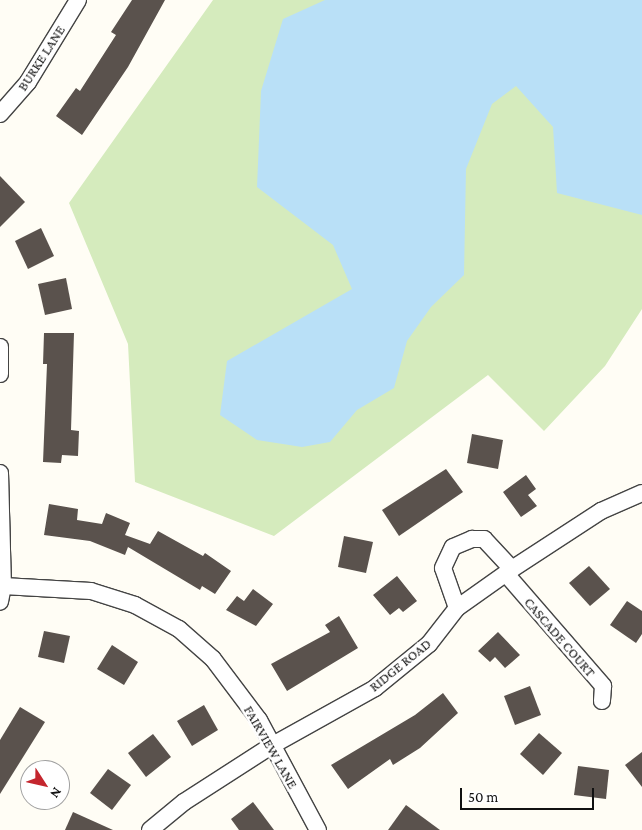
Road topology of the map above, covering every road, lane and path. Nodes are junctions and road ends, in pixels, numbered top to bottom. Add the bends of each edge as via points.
1 (78, 0) edge
2 (0, 114) edge
3 (0, 348) edge
4 (0, 374) edge
5 (0, 473) edge
6 (642, 493) edge
7 (510, 572) junction
8 (4, 586) junction
9 (0, 602) edge
10 (457, 608) junction
11 (602, 701) dead end
12 (271, 746) junction
13 (150, 830) edge
14 (318, 830) edge

1 - 2 street, BURKE LANE via 28,82
3 - 4 street
5 - 8 street
6 - 7 street, RIDGE ROAD via 601,511
7 - 10 street, RIDGE ROAD
7 - 10 street, CASCADE COURT via 484,539 472,539 453,547 443,568
7 - 11 street, CASCADE COURT via 603,686
8 - 9 street
8 - 12 street, FAIRVIEW LANE via 91,591 135,605 179,629 213,659 259,720
10 - 12 street, RIDGE ROAD via 430,644 375,688
12 - 13 street, RIDGE ROAD via 184,802
12 - 14 street, FAIRVIEW LANE

